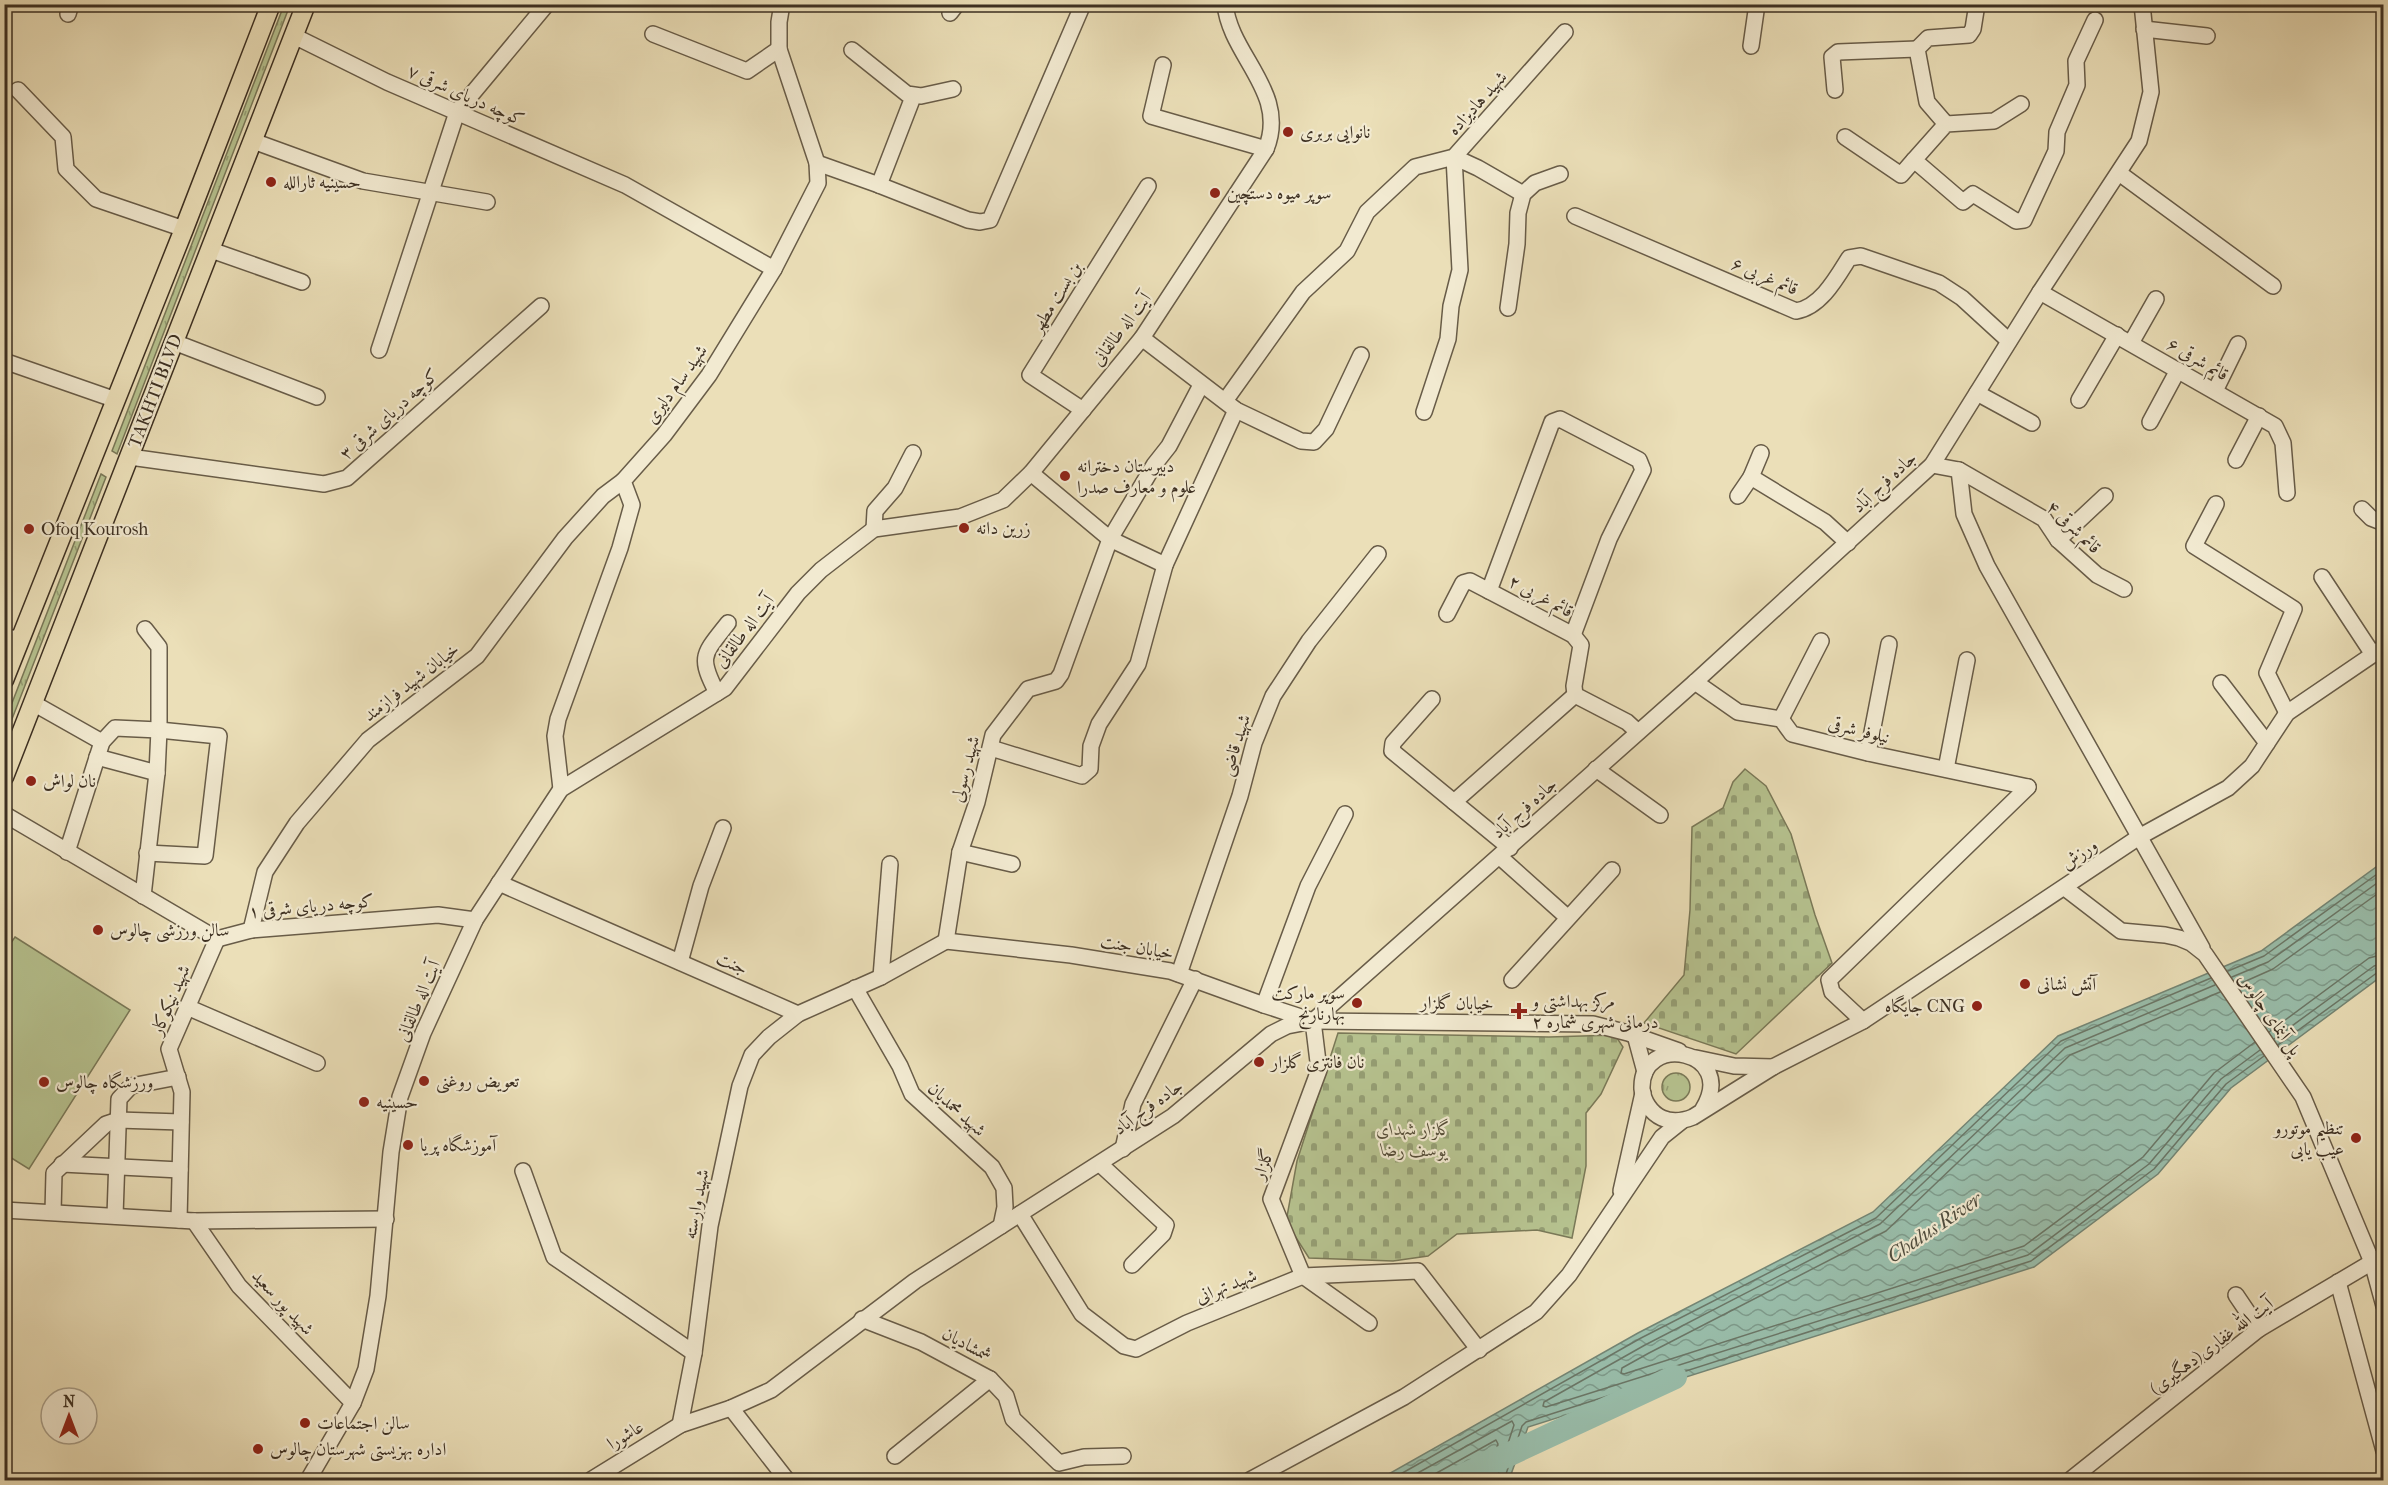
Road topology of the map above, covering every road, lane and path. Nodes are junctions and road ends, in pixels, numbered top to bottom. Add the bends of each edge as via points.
1 (271, 4) edge
2 (306, 4) edge
3 (547, 4) edge
4 (782, 4) edge
5 (1083, 4) edge
6 (1225, 4) edge
7 (1757, 4) edge
8 (1977, 4) edge
9 (2142, 4) edge
10 (2095, 20) dead end
11 (2144, 29) junction
12 (1565, 32) dead end
13 (653, 34) dead end
14 (294, 36) junction
15 (2207, 36) dead end
16 (1751, 46) dead end
17 (779, 48) junction
18 (1917, 48) junction
19 (852, 50) dead end
20 (1163, 65) dead end
21 (953, 89) dead end
22 (18, 90) dead end
23 (1835, 90) dead end
24 (913, 97) junction
25 (2021, 104) dead end
26 (456, 112) junction
27 (1946, 124) junction
28 (1845, 137) dead end
29 (253, 141) junction
30 (1266, 149) junction
31 (1454, 158) junction
32 (1914, 160) junction
33 (816, 163) junction
34 (2119, 173) junction
35 (1560, 174) dead end
36 (879, 185) junction
37 (1148, 186) dead end
38 (431, 193) junction
39 (1523, 194) junction
40 (487, 202) dead end
41 (1575, 216) dead end
42 (184, 229) junction
43 (211, 250) junction
44 (774, 269) junction
45 (302, 282) dead end
46 (2273, 286) dead end
47 (2040, 292) junction
48 (2156, 299) dead end
49 (541, 306) dead end
50 (1508, 308) dead end
51 (2117, 335) junction
52 (1142, 338) junction
53 (2009, 341) junction
54 (174, 342) junction
55 (2131, 343) junction
56 (2238, 344) dead end
57 (379, 350) dead end
58 (1360, 355) dead end
59 (4, 361) edge
60 (2178, 370) junction
61 (1201, 384) junction
62 (2215, 392) junction
63 (1977, 393) junction
64 (317, 397) dead end
65 (116, 400) junction
66 (2079, 400) dead end
67 (1230, 406) junction
68 (1083, 410) junction
69 (1424, 412) dead end
70 (2259, 416) junction
71 (2150, 422) dead end
72 (2032, 423) dead end
73 (913, 453) dead end
74 (1761, 453) dead end
75 (93, 460) junction
76 (2236, 460) dead end
77 (127, 464) junction
78 (1932, 465) junction
79 (1959, 470) junction
80 (1031, 473) junction
81 (1751, 477) junction
82 (623, 481) junction
83 (2287, 493) dead end
84 (1738, 496) dead end
85 (2105, 496) dead end
86 (2216, 504) dead end
87 (2361, 509) dead end
88 (2384, 523) edge
89 (874, 529) junction
90 (1110, 539) junction
91 (2058, 540) junction
92 (1848, 543) junction
93 (1378, 554) dead end
94 (1165, 565) junction
95 (2322, 577) dead end
96 (2124, 589) dead end
97 (1489, 591) junction
98 (1447, 614) dead end
99 (728, 624) dead end
100 (145, 629) dead end
101 (1573, 635) junction
102 (12, 638) edge
103 (1821, 641) dead end
104 (1888, 644) dead end
105 (2378, 650) edge
106 (1967, 660) dead end
107 (4, 680) edge
108 (1695, 682) junction
109 (2221, 683) dead end
110 (717, 693) junction
111 (1575, 695) junction
112 (1432, 699) dead end
113 (33, 703) junction
114 (2287, 712) junction
115 (1781, 719) junction
116 (159, 730) junction
117 (1638, 732) junction
118 (102, 742) junction
119 (2267, 742) junction
120 (991, 748) junction
121 (1868, 753) junction
122 (97, 757) junction
123 (1596, 769) junction
124 (1946, 769) junction
125 (157, 773) junction
126 (4, 777) edge
127 (561, 789) junction
128 (1454, 802) junction
129 (4, 814) edge
130 (1345, 814) dead end
131 (1660, 815) dead end
132 (723, 828) dead end
133 (2139, 837) junction
134 (67, 852) junction
135 (960, 852) junction
136 (147, 853) junction
137 (1505, 853) junction
138 (890, 864) dead end
139 (1012, 864) dead end
140 (1612, 870) dead end
141 (499, 883) junction
142 (2065, 888) junction
143 (143, 896) junction
144 (1567, 917) junction
145 (475, 920) junction
146 (252, 930) junction
147 (217, 939) junction
148 (946, 941) junction
149 (2206, 955) junction
150 (680, 962) junction
151 (1179, 974) junction
152 (881, 976) junction
153 (1195, 979) junction
154 (1512, 980) dead end
155 (855, 988) junction
156 (1264, 1005) junction
157 (187, 1007) junction
158 (798, 1014) junction
159 (1313, 1020) junction
160 (1863, 1021) junction
161 (1635, 1035) junction
162 (1690, 1056) junction
163 (317, 1063) dead end
164 (1773, 1067) junction
165 (1645, 1072) junction
166 (178, 1077) junction
167 (1642, 1093) junction
168 (1703, 1109) junction
169 (118, 1120) junction
170 (1682, 1121) junction
171 (181, 1122) junction
172 (1123, 1149) junction
173 (62, 1164) junction
174 (1100, 1164) junction
175 (117, 1167) junction
176 (180, 1170) junction
177 (523, 1171) dead end
178 (1619, 1200) junction
179 (4, 1209) edge
180 (52, 1212) junction
181 (1020, 1214) junction
182 (115, 1216) junction
183 (386, 1219) junction
184 (187, 1221) junction
185 (1001, 1226) junction
186 (2378, 1258) edge
187 (1132, 1265) dead end
188 (1303, 1276) junction
189 (2338, 1282) junction
190 (2236, 1296) dead end
191 (2384, 1306) edge
192 (862, 1319) junction
193 (1369, 1323) dead end
194 (2259, 1329) junction
195 (1479, 1350) junction
196 (694, 1353) junction
197 (990, 1379) junction
198 (353, 1403) junction
199 (731, 1408) junction
200 (680, 1425) junction
201 (2384, 1451) edge
202 (895, 1456) dead end
203 (1123, 1456) dead end
204 (308, 1480) edge
205 (591, 1480) edge
206 (787, 1480) edge
207 (1250, 1480) edge
208 (2070, 1480) edge

1 - 42 main road, TAKHTI BLVD
2 - 14 main road, TAKHTI BLVD
3 - 26 street
4 - 17 street, شهید سام دلیری
5 - 36 street via 990,220 968,220
6 - 30 street, آیت اله طالقانی via 1227,19 1263,86 1272,120 1272,135
7 - 16 street
8 - 18 street via 1969,35 1928,38
9 - 11 street, جاده فرج آباد
10 - 32 street via 2076,61 2077,85 2057,132 2056,151 2024,220 2016,222 1973,194 1963,202
11 - 15 street
11 - 34 street, جاده فرج آباد via 2151,92 2139,141
12 - 31 street, شهید هادیزاده
13 - 17 street via 747,71
14 - 26 street, کوچه دریای شرقی ۷
14 - 29 main road, TAKHTI BLVD
17 - 33 street, شهید سام دلیری
18 - 23 street via 1838,52 1832,57
18 - 27 street via 1927,102
19 - 24 street
20 - 30 street via 1151,116
21 - 24 street
22 - 42 street via 63,137 66,169 96,199
24 - 36 street
25 - 27 street via 1994,121
26 - 38 street
26 - 44 street, کوچه دریای شرقی ۷ via 625,185
27 - 32 street
28 - 32 street via 1901,175
29 - 38 street via 363,181
29 - 43 main road, TAKHTI BLVD
30 - 52 street, آیت اله طالقانی
31 - 39 street
31 - 67 street, شهید هادیزاده via 1415,167 1367,212 1347,251 1303,292
31 - 69 street via 1460,270 1448,339
33 - 36 street
33 - 44 street, شهید سام دلیری via 818,183
34 - 46 street
34 - 47 street, جاده فرج آباد
35 - 39 street via 1535,183
37 - 68 street, بن بست مطهر via 1030,375
38 - 40 street
38 - 57 street
39 - 50 street
41 - 53 street, قائم غربی ۶ via 1796,311 1806,309 1833,284 1849,258 1861,256 1939,283 1962,298
42 - 65 main road, TAKHTI BLVD
43 - 45 street
43 - 54 main road, TAKHTI BLVD
44 - 82 street, شهید سام دلیری via 709,375
47 - 51 street, قائم شرقی ۶
47 - 53 street, جاده فرج آباد
48 - 55 street
49 - 77 street, کوچه دریای شرقی ۳ via 346,478 324,484
51 - 55 street, قائم شرقی ۶
51 - 66 street
52 - 61 street
52 - 68 street, آیت اله طالقانی
53 - 63 street, جاده فرج آباد
54 - 64 street
54 - 77 main road, TAKHTI BLVD
55 - 60 street, قائم شرقی ۶
56 - 62 street
58 - 67 street via 1326,429 1314,442 1301,441
59 - 65 street
60 - 62 street, قائم شرقی ۶
60 - 71 street
61 - 67 street
61 - 90 street, شهید رسولی via 1169,446
62 - 70 street, قائم شرقی ۶
63 - 72 street
63 - 78 street, جاده فرج آباد
65 - 75 main road, TAKHTI BLVD
67 - 94 street, شهید هادیزاده
68 - 80 street, آیت اله طالقانی
70 - 76 street
70 - 83 street, قائم شرقی ۶ via 2275,426 2283,443
73 - 89 street via 895,488 875,511
74 - 81 street
75 - 77 main road
75 - 102 main road, TAKHTI BLVD
77 - 113 main road, TAKHTI BLVD
78 - 79 street, قائم شرقی ۴
78 - 92 street, جاده فرج آباد
79 - 91 street, قائم شرقی ۴ via 2044,519
79 - 133 street, پل آبنمای چالوس via 1964,514 1988,566
80 - 89 street, آیت اله طالقانی via 1003,500 960,516
80 - 90 street
81 - 84 street
81 - 92 street via 1825,522
82 - 127 street via 632,505 558,719 555,736
82 - 146 street, خیابان شهید فرازمند via 603,496 565,538 477,656 368,740 297,823 265,872
85 - 91 street
86 - 114 street via 2194,546 2294,609 2267,673
87 - 88 street
89 - 110 street, آیت اله طالقانی via 798,593 725,688
90 - 94 street
90 - 120 street, شهید رسولی via 1061,674 1056,681 1028,689 993,735
91 - 96 street, قائم شرقی ۴ via 2097,575
92 - 108 street, جاده فرج آباد
93 - 151 street, شهید قاضی via 1309,641 1273,696
94 - 120 street, شهید هادیزاده via 1138,664 1099,724 1091,746 1090,770 1082,776
95 - 105 street
97 - 98 street, قائم غربی ۲ via 1470,581 1463,582
97 - 101 street, قائم غربی ۲
97 - 101 street via 1552,422 1560,419 1639,460 1643,470 1609,539
99 - 110 street via 706,650 704,668
100 - 116 street via 159,647
101 - 111 street, قائم غربی ۲ via 1581,645
102 - 107 main road, TAKHTI BLVD
103 - 115 street
104 - 121 street
105 - 114 street, ورزش
106 - 124 street
108 - 115 street, نیلوفر شرقی via 1738,712
108 - 117 street, جاده فرج آباد
109 - 119 street
110 - 127 street, آیت اله طالقانی
111 - 117 street via 1627,722
111 - 128 street
112 - 128 street via 1393,743 1392,751
113 - 118 street
113 - 126 main road, TAKHTI BLVD
114 - 119 street, ورزش
115 - 121 street, نیلوفر شرقی via 1792,734
116 - 118 street via 115,728
116 - 125 street
116 - 136 street via 219,736 206,856
117 - 123 street, جاده فرج آباد
118 - 122 street
119 - 133 street, ورزش via 2252,766 2228,788
120 - 135 street, شهید رسولی
121 - 124 street, نیلوفر شرقی
122 - 125 street
122 - 134 street
123 - 131 street
123 - 137 street, جاده فرج آباد
124 - 160 street, نیلوفر شرقی via 2028,787 1829,980 1832,992
125 - 136 street
127 - 141 street, آیت اله طالقانی
128 - 137 street
129 - 134 street
130 - 156 street via 1308,885
132 - 150 street via 701,886
133 - 142 street, ورزش
133 - 149 street, پل آبنمای چالوس
134 - 143 street
135 - 139 street
135 - 148 street, شهید رسولی
136 - 143 street
137 - 144 street
137 - 159 street, جاده فرج آباد
138 - 152 street
140 - 144 street
141 - 145 street, آیت اله طالقانی
141 - 150 street, جنت
142 - 149 street via 2121,932 2179,938
142 - 160 street, ورزش
143 - 147 street
144 - 154 street
145 - 146 street, کوچه دریای شرقی ۱ via 438,915
145 - 183 street, آیت اله طالقانی via 423,1033 400,1097
146 - 147 street, کوچه دریای شرقی ۱
147 - 157 street, شهید نیکوکار
148 - 151 street, خیابان جنت via 1071,955
148 - 152 street
149 - 186 street, پل آبنمای چالوس via 2303,1097
150 - 158 street, جنت
151 - 153 street, خیابان جنت
152 - 155 street
153 - 156 street, خیابان جنت
153 - 172 street via 1133,1104
155 - 158 street
155 - 185 street, شهید محمدیان via 912,1094 992,1167 1004,1188
156 - 159 street, خیابان جنت
157 - 163 street
157 - 166 street, شهید نیکوکار via 170,1048
158 - 196 street, شهید وارسته via 752,1055 740,1086 710,1226
159 - 161 street, خیابان گلزار via 1593,1024
159 - 172 street, جاده فرج آباد via 1271,1034 1173,1116
159 - 188 street, گلزار via 1319,1070 1271,1199
160 - 164 street, ورزش
161 - 162 street, خیابان گلزار
161 - 165 street
162 - 164 street, خیابان گلزار via 1734,1066
162 - 165 street via 1661,1056
162 - 168 street via 1704,1066 1709,1076 1709,1099
164 - 168 street, ورزش
165 - 167 street
166 - 169 street via 131,1086 119,1099
166 - 171 street, شهید نیکوکار
167 - 170 street via 1653,1112 1662,1118
167 - 178 street
168 - 170 street
169 - 171 street
169 - 173 street via 106,1124
169 - 175 street
170 - 178 street via 1662,1137
171 - 176 street, شهید نیکوکار
172 - 174 street, جاده فرج آباد
173 - 175 street
173 - 180 street via 54,1173
174 - 181 street, جاده فرج آباد
174 - 187 street via 1166,1225 1163,1234
175 - 176 street
175 - 182 street
176 - 184 street, شهید نیکوکار
177 - 196 street via 554,1257
178 - 195 street via 1569,1275 1536,1312
179 - 180 street
180 - 182 street
181 - 185 street, جاده فرج آباد
181 - 188 street, شهید تهرانی via 1082,1314 1124,1346 1136,1348
182 - 184 street
183 - 184 street
183 - 198 street, آیت اله طالقانی via 366,1369
184 - 198 street, شهید پور سعید via 239,1286
185 - 192 street, جاده فرج آباد
186 - 189 street, آیت الله غفاری(دهگیری)
186 - 191 street, پل آبنمای چالوس
188 - 193 street
188 - 195 street, شهید تهرانی via 1418,1271
189 - 194 street, آیت الله غفاری(دهگیری)
189 - 201 street
190 - 194 street
192 - 197 street, شمشادیان via 921,1342
192 - 199 street, جاده فرج آباد via 771,1390
194 - 208 street, آیت الله غفاری(دهگیری)
195 - 207 street via 1404,1397
196 - 200 street, شهید وارسته
197 - 202 street
197 - 203 street, شمشادیان via 1006,1396 1012,1419 1059,1463 1084,1457
198 - 204 street, آیت اله طالقانی
199 - 200 street, جاده فرج آباد
199 - 206 street
200 - 205 street, عاشورا

